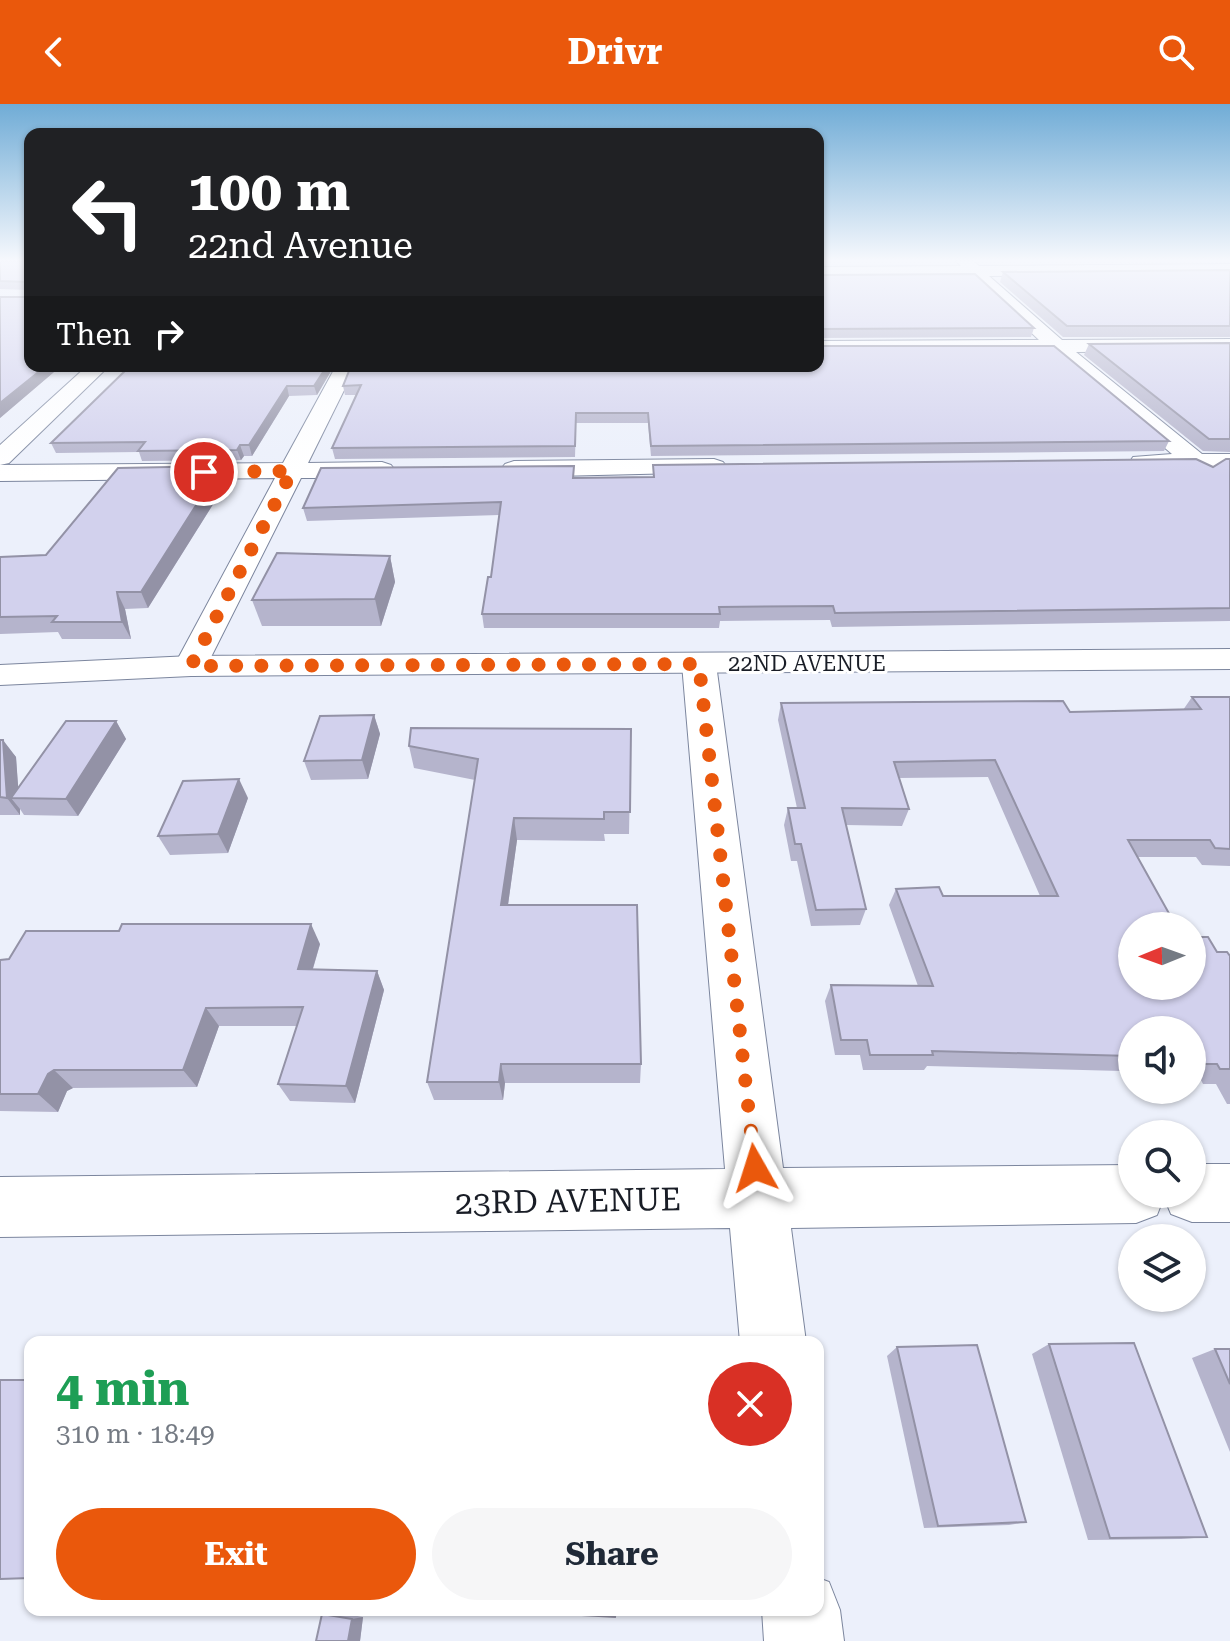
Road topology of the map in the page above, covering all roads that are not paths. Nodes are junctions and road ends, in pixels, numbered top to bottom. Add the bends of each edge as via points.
1 (1043, 333) edge
2 (1230, 345) edge
3 (1057, 346) junction
4 (824, 347) edge
5 (93, 372) edge
6 (343, 372) edge
7 (0, 458) edge
8 (1117, 462) edge
9 (1197, 462) junction
10 (736, 466) edge
11 (483, 469) edge
12 (403, 470) edge
13 (292, 471) junction
14 (1224, 471) edge
15 (0, 473) edge
16 (1230, 659) edge
17 (699, 664) junction
18 (191, 666) junction
19 (0, 675) edge
20 (1206, 1193) edge
21 (1230, 1193) edge
22 (1118, 1194) edge
23 (758, 1198) junction
24 (0, 1207) edge
25 (772, 1336) edge
26 (802, 1616) edge
27 (804, 1641) edge

1 - 3 street
2 - 3 street
3 - 4 street
3 - 9 street
5 - 7 street
6 - 13 street
8 - 9 street
9 - 14 street
10 - 11 street
12 - 13 street
13 - 15 street
13 - 18 street
16 - 17 street, 22ND AVENUE
17 - 18 street, 22ND AVENUE
17 - 23 street
18 - 19 street, 22ND AVENUE
20 - 21 street
22 - 23 street, 23RD AVENUE
23 - 24 street, 23RD AVENUE
23 - 25 street
26 - 27 street

